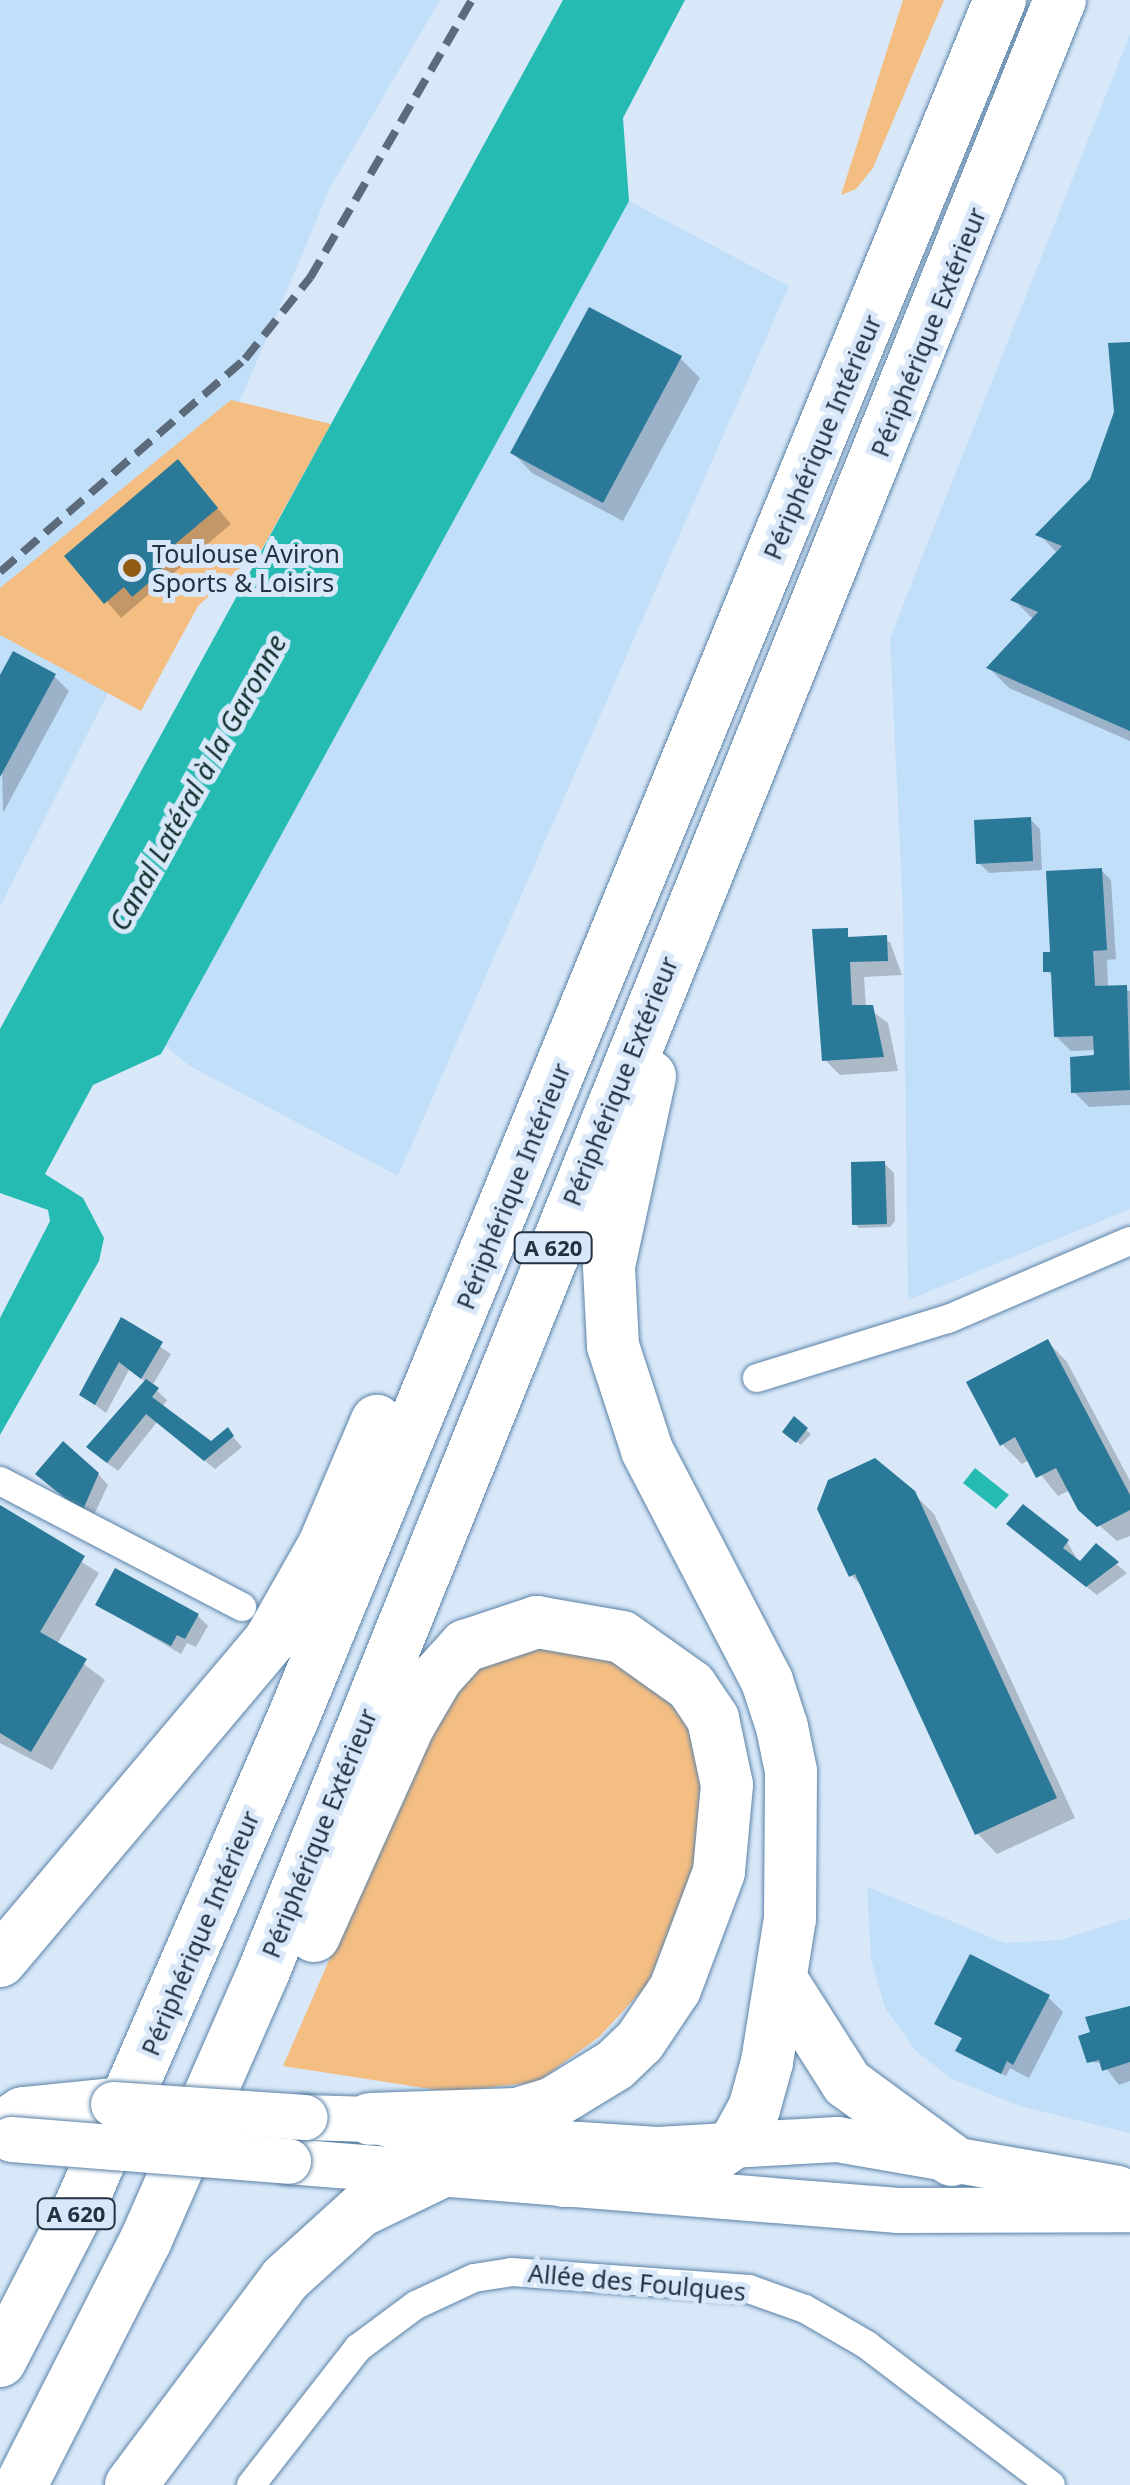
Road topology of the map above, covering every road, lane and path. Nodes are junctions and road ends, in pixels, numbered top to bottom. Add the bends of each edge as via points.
1 (1000, 0) edge
2 (1060, 0) edge
3 (682, 929) junction
4 (1130, 1240) edge
5 (440, 1361) junction
6 (757, 1378) dead end
7 (0, 1481) edge
8 (242, 1607) dead end
9 (0, 1961) edge
10 (264, 1971) junction
11 (782, 1981) junction
12 (113, 2104) joint
13 (11, 2118) edge
14 (370, 2120) junction
15 (736, 2141) junction
16 (952, 2160) junction
17 (439, 2173) junction
18 (564, 2181) junction
19 (1130, 2188) edge
20 (1130, 2210) edge
21 (0, 2360) edge
22 (20, 2485) edge
23 (132, 2485) edge
24 (251, 2485) edge
25 (1051, 2485) edge

1 - 5 highway, Périphérique Intérieur / A 620
2 - 3 highway, Périphérique Extérieur / A 620
3 - 10 highway, Périphérique Extérieur / A 620
3 - 11 highway via 615,1230 613,1346 647,1450 767,1680 782,1726 792,1849
4 - 6 street via 948,1318
5 - 9 highway via 390,1390 324,1545 270,1640
5 - 21 highway, Périphérique Intérieur / A 620 via 136,2082
7 - 8 street
10 - 14 highway via 305,1958 409,1725 436,1677 464,1646 537,1622 575,1625 622,1637 691,1686 713,1719 725,1756 728,1826 675,1989 640,2041 580,2090 517,2114
10 - 22 highway, Périphérique Extérieur / A 620 via 145,2242
11 - 15 highway via 754,2109
11 - 16 highway via 847,2083
12 - 13 highway
12 - 14 main road, bridge
13 - 17 main road, bridge via 288,2160
14 - 15 main road via 425,2134 657,2149
15 - 16 main road via 836,2139
15 - 18 highway via 691,2172
16 - 19 main road
17 - 18 main road
17 - 23 highway via 360,2211 284,2279
18 - 20 main road via 696,2198 898,2210
24 - 25 street, Allée des Foulques via 358,2348 416,2305 474,2278 512,2272 748,2289 805,2309 866,2345

